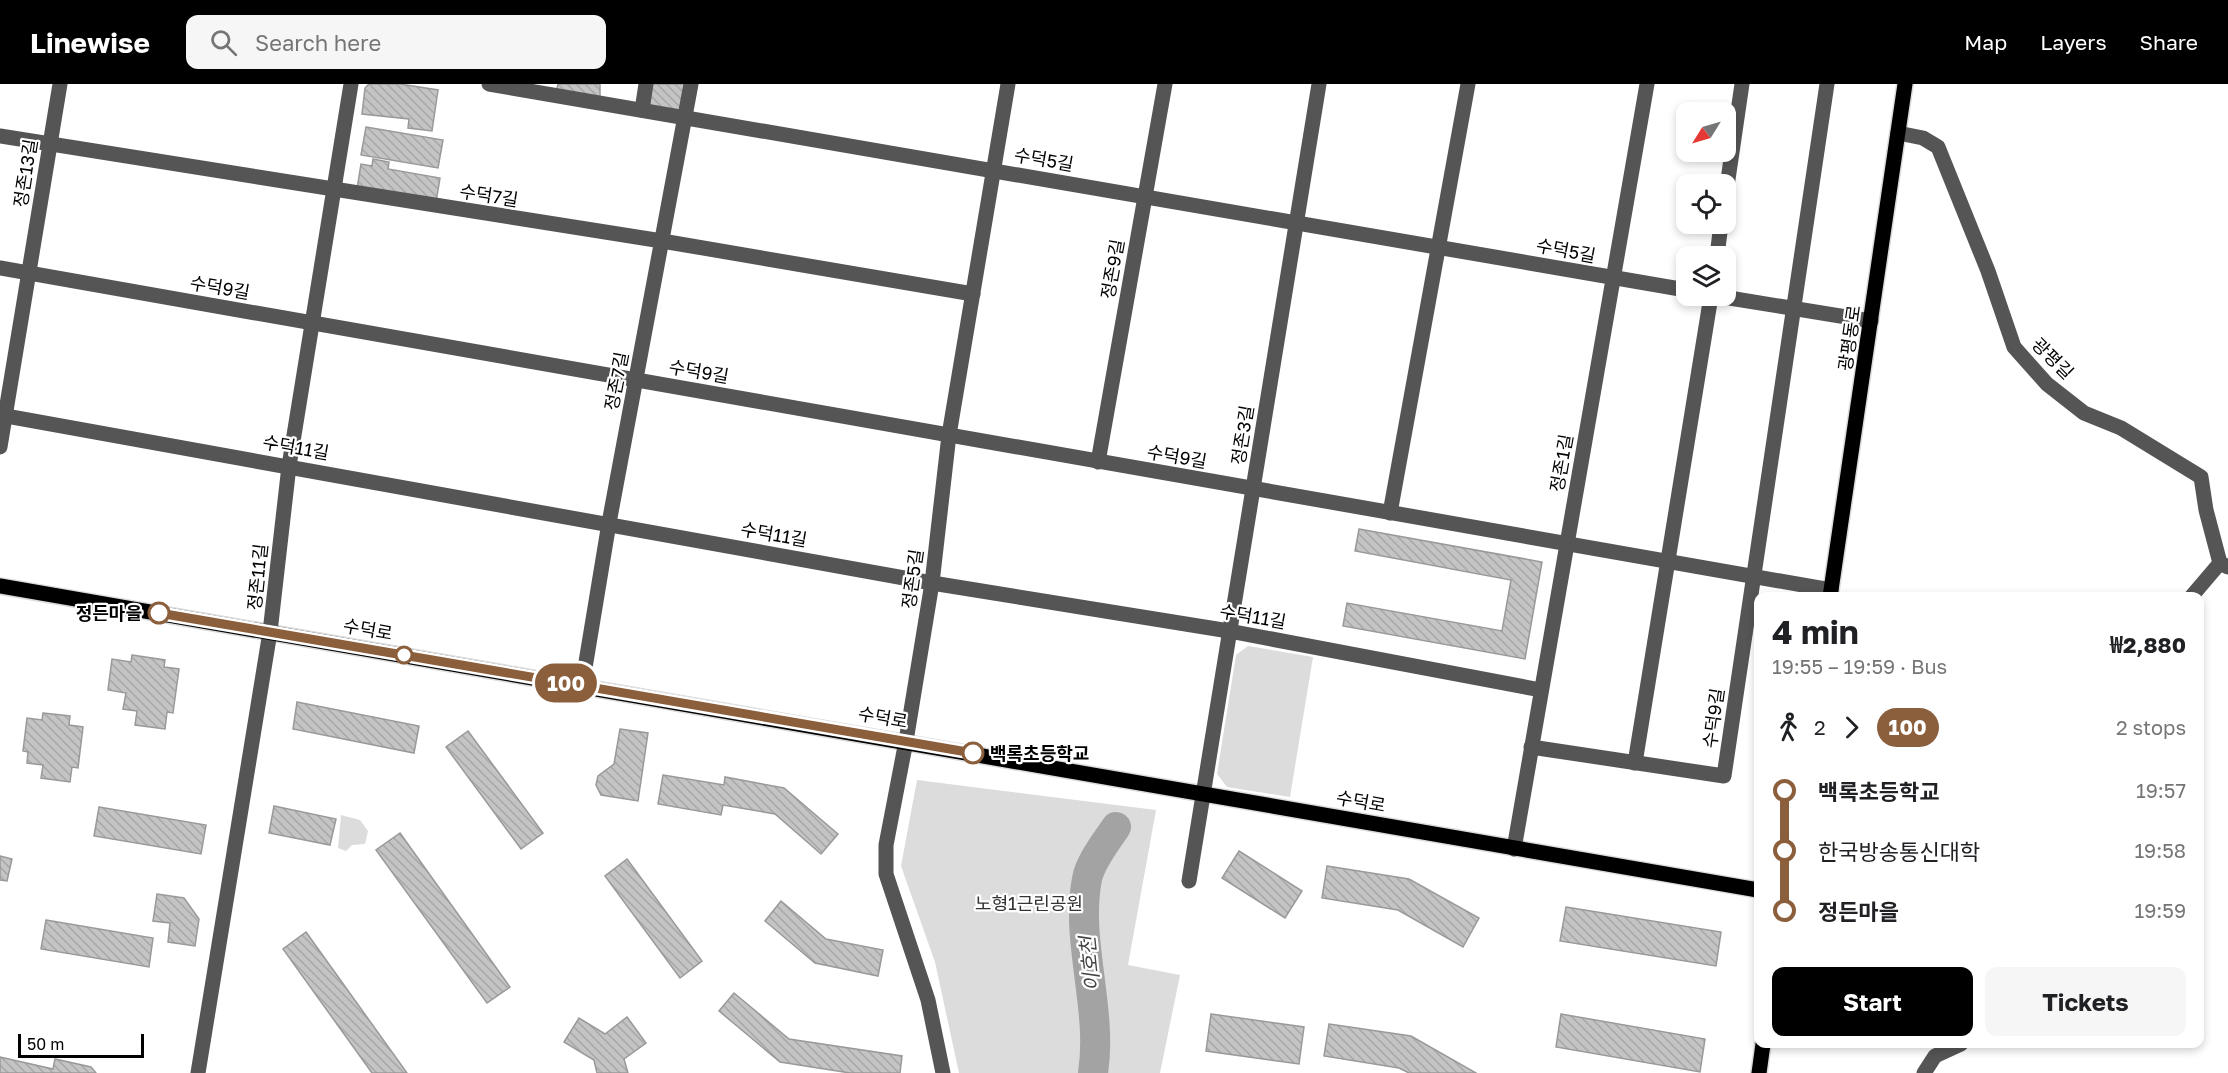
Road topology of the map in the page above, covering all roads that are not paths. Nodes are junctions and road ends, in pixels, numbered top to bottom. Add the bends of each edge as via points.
1 (60, 84) edge
2 (351, 84) edge
3 (489, 84) edge
4 (646, 84) edge
5 (691, 84) edge
6 (1008, 84) edge
7 (1165, 84) edge
8 (1319, 84) edge
9 (1468, 84) edge
10 (1647, 84) edge
11 (1742, 84) edge
12 (1827, 84) edge
13 (1905, 84) edge
14 (552, 89) edge
15 (642, 110) junction
16 (685, 118) junction
17 (1898, 132) junction
18 (0, 136) edge
19 (50, 144) junction
20 (993, 170) junction
21 (1729, 174) edge
22 (333, 191) junction
23 (1145, 196) junction
24 (1296, 222) junction
25 (662, 241) junction
26 (1439, 246) junction
27 (0, 268) edge
28 (29, 273) junction
29 (1613, 278) junction
30 (1676, 288) edge
31 (973, 294) junction
32 (1736, 299) edge
33 (1709, 306) edge
34 (1792, 308) junction
35 (1871, 321) junction
36 (312, 323) junction
37 (636, 380) junction
38 (2, 415) edge
39 (949, 435) junction
40 (0, 447) edge
41 (1098, 462) junction
42 (289, 466) junction
43 (1253, 489) junction
44 (1390, 513) junction
45 (609, 523) junction
46 (1567, 544) junction
47 (1668, 562) junction
48 (2224, 565) edge
49 (1753, 576) junction
50 (932, 583) junction
51 (0, 586) edge
52 (1825, 592) edge
53 (1830, 592) edge
54 (2196, 592) edge
55 (1229, 631) junction
56 (270, 632) junction
57 (582, 686) junction
58 (1541, 690) junction
59 (906, 741) junction
60 (1531, 747) junction
61 (1635, 763) junction
62 (1202, 793) junction
63 (1514, 849) junction
64 (1189, 880) dead end
65 (1754, 889) edge
66 (1762, 1048) edge
67 (1952, 1048) edge
68 (198, 1073) edge
69 (943, 1073) edge
70 (1759, 1073) edge
71 (1924, 1073) edge

1 - 19 street, 정존13길
2 - 22 street, 정존11길
3 - 14 street, 수덕5길
4 - 15 street
5 - 16 street, 정존7길
6 - 20 street, 정존5길
7 - 23 street, 정존9길
8 - 24 street, 정존3길
9 - 26 street
10 - 29 street, 정존1길
11 - 21 street
12 - 34 street
13 - 17 main road, 광평동로
14 - 15 street, 수덕5길
15 - 16 street, 수덕5길
16 - 20 street, 수덕5길
16 - 25 street, 정존7길
17 - 35 main road, 광평동로
17 - 48 street, 광평길 via 1923,138 1938,147 2014,347 2047,384 2084,413 2121,428 2201,477 2205,510
18 - 19 street, 수덕7길
19 - 22 street, 수덕7길
19 - 28 street, 정존13길
20 - 23 street, 수덕5길
20 - 31 street, 정존5길
22 - 25 street, 수덕7길
22 - 36 street, 정존11길
23 - 24 street, 수덕5길
23 - 41 street, 정존9길
24 - 26 street, 수덕5길
24 - 43 street, 정존3길
25 - 31 street, 수덕7길
25 - 37 street, 정존7길
26 - 29 street, 수덕5길
26 - 44 street
27 - 28 street, 수덕9길
28 - 36 street, 수덕9길
28 - 38 street, 정존13길
29 - 30 street, 수덕5길
29 - 46 street, 정존1길
31 - 39 street, 정존5길
32 - 34 street
33 - 47 street
34 - 35 street
34 - 49 street, 수덕9길
35 - 53 main road, 광평동로
36 - 37 street, 수덕9길
36 - 42 street, 정존11길
37 - 39 street, 수덕9길
37 - 45 street, 정존7길
38 - 40 street, 정존13길
38 - 42 street, 수덕11길
39 - 41 street, 수덕9길
39 - 50 street, 정존5길
41 - 43 street, 수덕9길
42 - 45 street, 수덕11길
42 - 56 street, 정존11길
43 - 44 street, 수덕9길
43 - 55 street, 정존3길
44 - 46 street, 수덕9길
45 - 50 street, 수덕11길
45 - 57 street, 정존7길
46 - 47 street, 수덕9길
46 - 58 street, 정존1길
47 - 49 street, 수덕9길
47 - 61 street
48 - 54 street
49 - 52 street, 수덕9길
49 - 61 street, 수덕9길 via 1724,776
50 - 55 street, 수덕11길
50 - 59 street, 정존5길
51 - 56 main road, 수덕로
55 - 58 street, 수덕11길
55 - 62 street, 정존3길
56 - 57 main road, 수덕로
56 - 68 street, 정존11길
57 - 59 main road, 수덕로
58 - 60 street, 정존1길
59 - 62 main road, 수덕로
59 - 69 street, 정존5길 via 885,845 886,874 928,1000
60 - 61 street, 수덕9길
60 - 63 street, 정존1길
62 - 63 main road, 수덕로
62 - 64 street, 정존3길
63 - 65 main road, 수덕로
66 - 70 main road
67 - 71 street via 1935,1056

